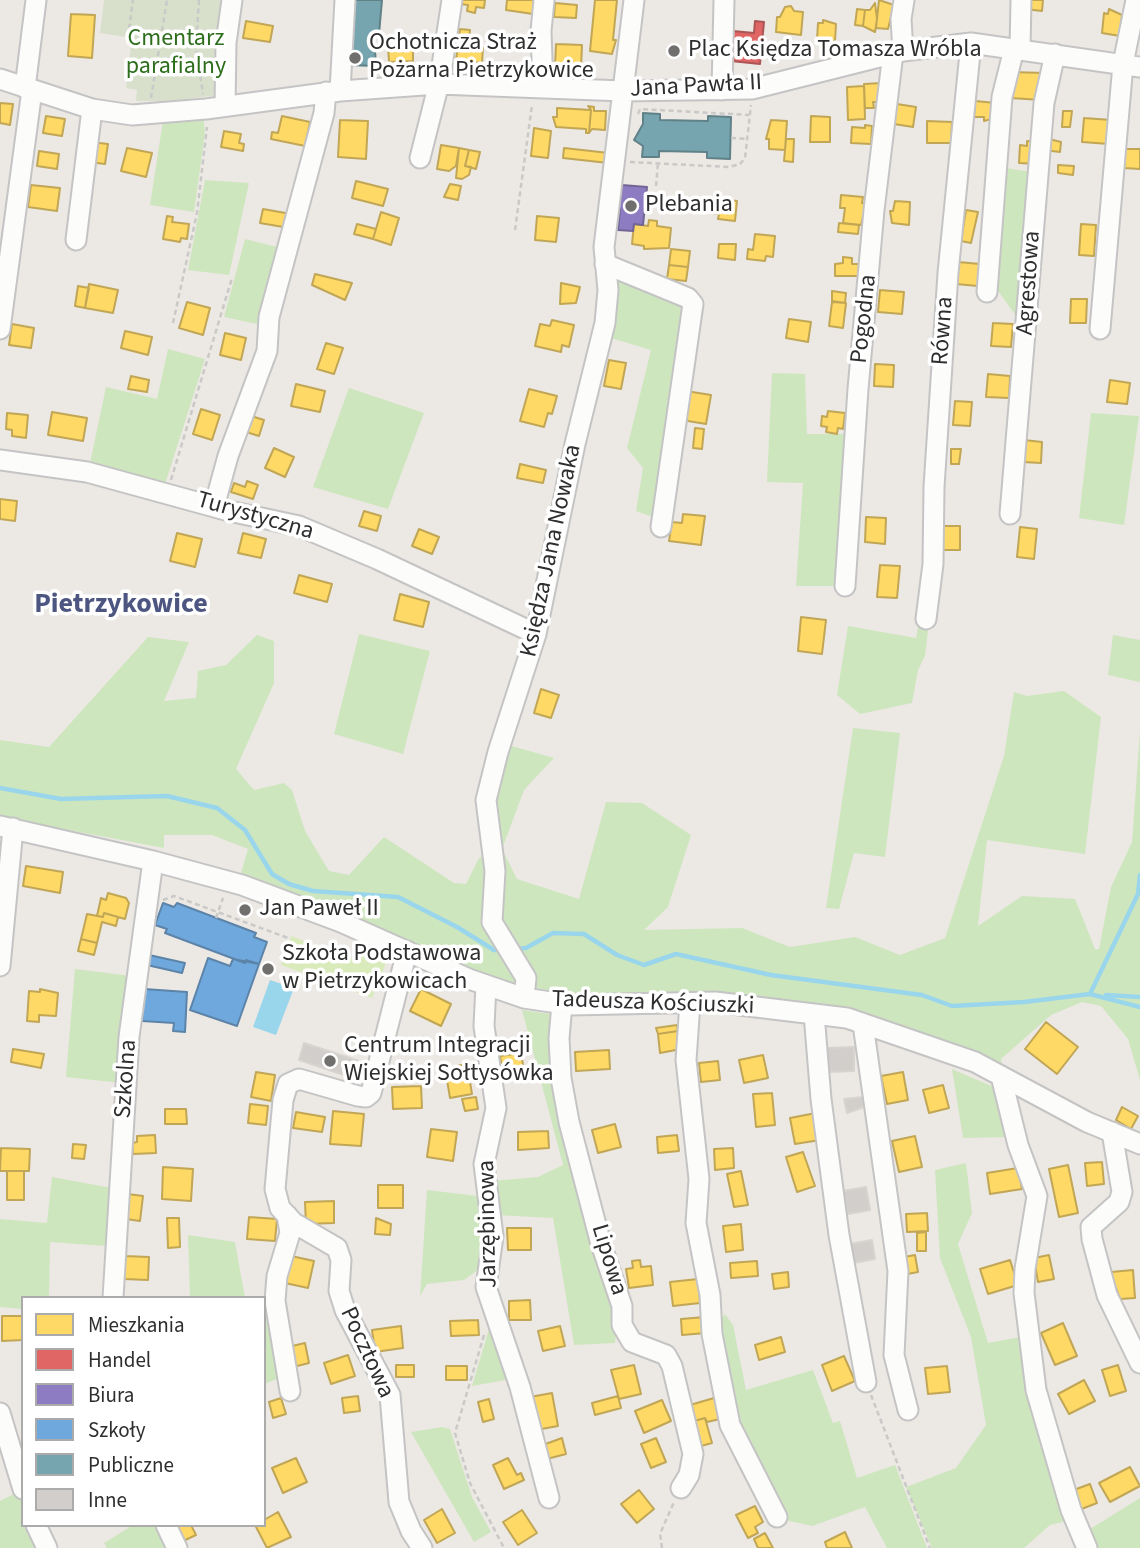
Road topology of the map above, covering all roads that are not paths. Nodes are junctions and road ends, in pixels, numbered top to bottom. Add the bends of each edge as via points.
1 (36, 0) edge
2 (232, 0) edge
3 (345, 0) edge
4 (452, 0) edge
5 (544, 0) edge
6 (634, 0) edge
7 (724, 0) edge
8 (904, 0) edge
9 (1021, 0) edge
10 (1136, 0) edge
11 (971, 43) junction
12 (1017, 49) junction
13 (898, 52) junction
14 (1055, 54) junction
15 (1132, 66) edge
16 (0, 79) edge
17 (438, 84) junction
18 (539, 88) junction
19 (28, 89) junction
20 (722, 90) junction
21 (333, 91) junction
22 (624, 91) junction
23 (211, 104) junction
24 (92, 109) junction
25 (420, 158) dead end
26 (76, 240) dead end
27 (605, 264) junction
28 (987, 292) dead end
29 (0, 329) edge
30 (1100, 329) dead end
31 (0, 460) edge
32 (215, 507) junction
33 (1010, 514) dead end
34 (661, 527) dead end
35 (845, 586) dead end
36 (926, 619) dead end
37 (536, 634) junction
38 (6, 827) edge
39 (153, 861) junction
40 (407, 951) junction
41 (0, 966) edge
42 (486, 985) junction
43 (524, 998) junction
44 (690, 1003) junction
45 (562, 1004) junction
46 (814, 1014) junction
47 (863, 1024) junction
48 (1001, 1076) junction
49 (1112, 1132) junction
50 (1140, 1144) edge
51 (287, 1215) junction
52 (113, 1296) edge
53 (1140, 1363) edge
54 (866, 1382) road end
55 (290, 1391) dead end
56 (908, 1410) dead end
57 (0, 1413) edge
58 (21, 1482) edge
59 (681, 1488) road end
60 (549, 1498) dead end
61 (777, 1517) dead end
62 (37, 1527) edge
63 (167, 1527) edge
64 (47, 1548) edge
65 (177, 1548) edge
66 (422, 1548) edge
67 (1087, 1548) edge

1 - 19 street
2 - 23 street
3 - 21 street
4 - 17 street
5 - 18 street
6 - 22 street, Księdza Jana Nowaka
7 - 20 street
8 - 13 street, Pogodna
9 - 12 street
10 - 15 street
11 - 12 street, Jana Pawła II
11 - 13 street, Jana Pawła II
11 - 36 street, Równa via 948,273
12 - 14 street, Jana Pawła II
12 - 28 street via 1002,97
13 - 20 street, Jana Pawła II via 752,89
13 - 35 street, Pogodna via 874,210
14 - 15 street, Jana Pawła II
14 - 33 street, Agrestowa via 1044,103
15 - 30 street
16 - 19 street, Jana Pawła II
17 - 18 street, Jana Pawła II
17 - 21 street, Jana Pawła II
17 - 25 street
18 - 22 street, Jana Pawła II
19 - 24 street, Jana Pawła II
19 - 29 street
20 - 22 street, Jana Pawła II
21 - 23 street, Jana Pawła II
21 - 32 street via 269,317 267,351 228,456
22 - 27 street, Księdza Jana Nowaka
23 - 24 street, Jana Pawła II via 132,115
24 - 26 street
27 - 34 street via 693,304
27 - 37 street, Księdza Jana Nowaka via 605,323
31 - 32 street, Turystyczna via 87,472
32 - 37 street, Turystyczna via 299,526
37 - 43 street, Księdza Jana Nowaka via 486,800 495,871 492,922 527,978
38 - 39 street, Tadeusza Kościuszki
38 - 41 street
39 - 40 street, Tadeusza Kościuszki via 242,886
39 - 52 street, Szkolna via 129,1037
40 - 42 street, Tadeusza Kościuszki
40 - 51 street via 371,1093 358,1097 299,1079 292,1079 284,1091 275,1189
42 - 43 street, Tadeusza Kościuszki
42 - 60 street, Jarzębinowa via 484,1026 496,1108 484,1164 493,1236 486,1287 520,1387
43 - 45 street, Tadeusza Kościuszki
44 - 45 street, Tadeusza Kościuszki
44 - 46 street, Tadeusza Kościuszki
44 - 61 street via 685,1060 699,1179 696,1223 712,1334 730,1425
45 - 59 street, Lipowa via 561,1078 569,1122 622,1306 622,1325 632,1342 666,1354 672,1366 693,1454
46 - 47 street, Tadeusza Kościuszki
46 - 54 street via 838,1221
47 - 48 street, Tadeusza Kościuszki via 975,1062
47 - 56 street via 898,1271 894,1355
48 - 49 street, Tadeusza Kościuszki
48 - 67 street via 1018,1145 1037,1196 1024,1293 1036,1390 1071,1510
49 - 50 street, Tadeusza Kościuszki
49 - 53 street via 1122,1192 1119,1202 1091,1227 1092,1239 1107,1295
51 - 55 street via 290,1233 275,1301
51 - 66 street, Pocztowa via 337,1248 339,1291 345,1310 390,1395 399,1502
57 - 58 street
62 - 64 street
63 - 65 street

